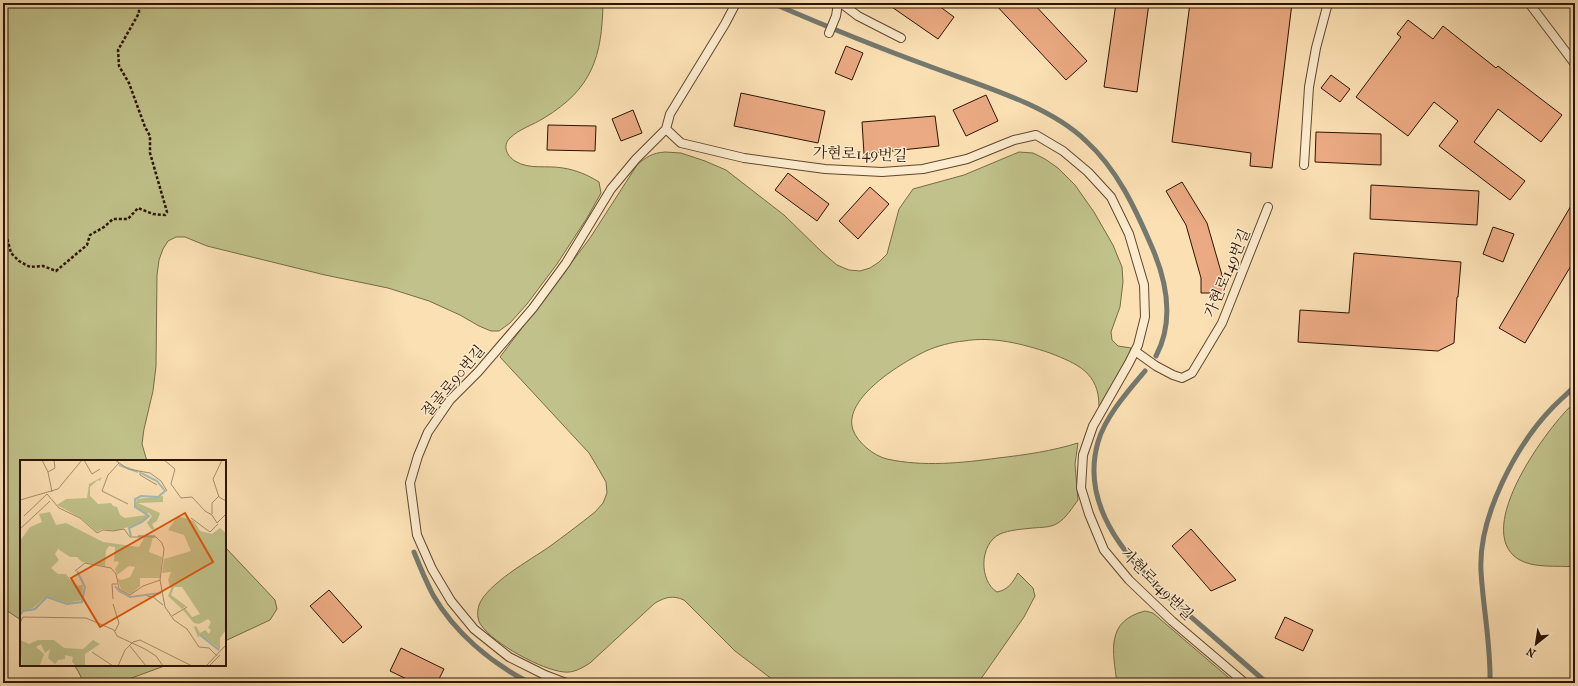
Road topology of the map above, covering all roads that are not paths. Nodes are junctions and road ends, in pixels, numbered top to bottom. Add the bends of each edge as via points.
1 (736, 3) edge
2 (839, 3) edge
3 (1328, 3) edge
4 (1529, 3) edge
5 (828, 33) dead end
6 (901, 38) dead end
7 (1575, 64) edge
8 (666, 129) junction
9 (1304, 165) dead end
10 (1268, 207) dead end
11 (1135, 351) junction
12 (566, 683) edge
13 (1245, 683) edge

1 - 8 lane via 670,114
2 - 5 lane
2 - 6 lane
3 - 9 lane via 1309,87
4 - 7 lane
8 - 11 lane, 가현로149번길 via 681,143 744,158 882,172 923,169 967,159 1014,140 1036,135 1063,151 1088,172 1111,197 1129,234 1144,286 1145,317
8 - 12 lane, 절골로90번길 via 611,189 566,263 533,308 478,372 450,400 428,432 410,483 417,535 432,569 451,601 474,629 509,657 545,676
10 - 11 lane, 가현로149번길 via 1222,322 1192,373 1182,378 1173,375
11 - 13 lane, 가현로149번길 via 1093,426 1083,455 1081,488 1089,514 1104,550 1129,580 1172,621

